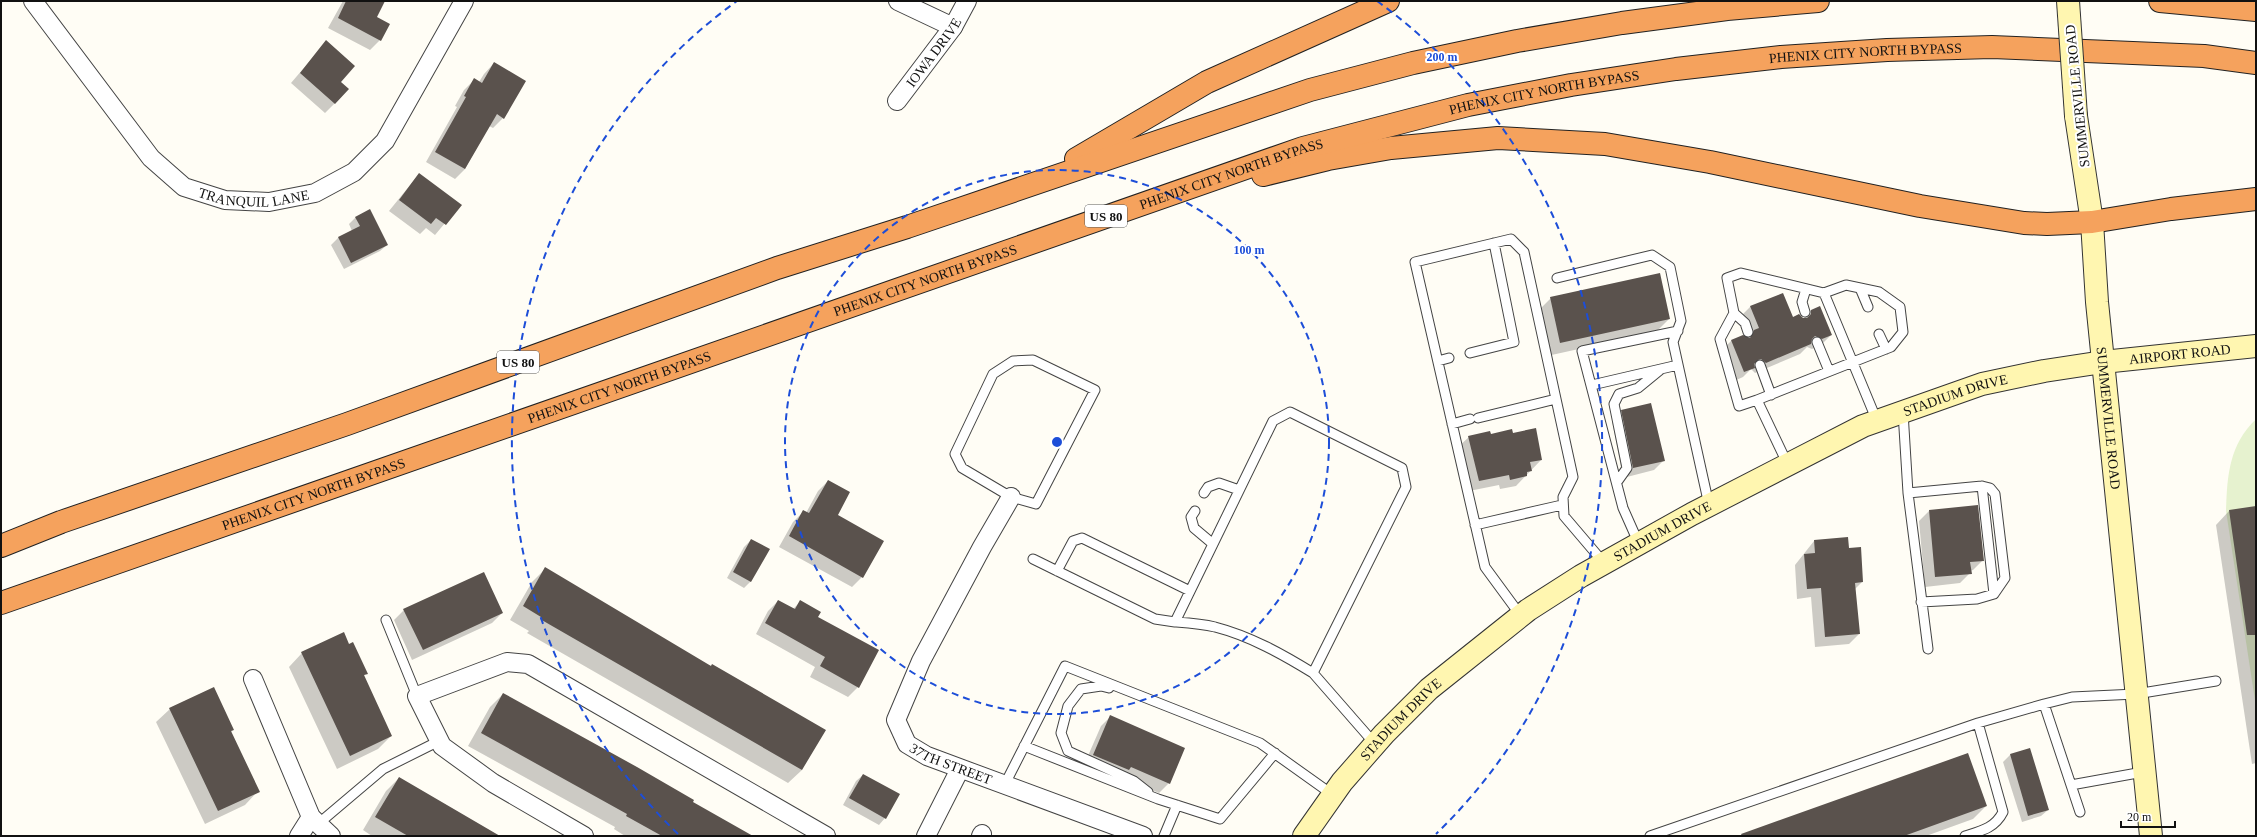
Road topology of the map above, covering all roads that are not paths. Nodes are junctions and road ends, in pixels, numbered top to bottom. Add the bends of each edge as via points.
1 (34, 1) edge
2 (464, 1) edge
3 (898, 1) edge
4 (968, 1) edge
5 (1388, 1) edge
6 (1818, 1) edge
7 (2068, 1) edge
8 (2160, 1) edge
9 (2256, 10) edge
10 (953, 27) junction
11 (2256, 63) edge
12 (897, 101) dead end
13 (1036, 182) junction
14 (2256, 199) edge
15 (1129, 208) junction
16 (2092, 222) junction
17 (1494, 243) junction
18 (1557, 278) dead end
19 (1860, 288) junction
20 (1806, 289) junction
21 (1824, 293) junction
22 (1868, 307) dead end
23 (1806, 312) dead end
24 (1734, 314) junction
25 (1678, 331) junction
26 (1748, 332) dead end
27 (1879, 334) dead end
28 (1817, 342) dead end
29 (2256, 346) edge
30 (1886, 349) junction
31 (1470, 353) dead end
32 (1449, 358) dead end
33 (1438, 360) junction
34 (1852, 362) junction
35 (2103, 362) junction
36 (1678, 365) junction
37 (1760, 365) dead end
38 (1660, 370) junction
39 (1829, 371) junction
40 (1592, 386) junction
41 (1771, 395) junction
42 (1556, 399) junction
43 (1757, 400) junction
44 (1903, 411) junction
45 (1877, 420) junction
46 (1452, 424) junction
47 (1788, 465) junction
48 (1617, 482) junction
49 (1239, 490) junction
50 (1204, 493) dead end
51 (1908, 493) junction
52 (1011, 497) junction
53 (1562, 505) junction
54 (1709, 505) junction
55 (1195, 511) dead end
56 (1475, 525) junction
57 (1213, 544) junction
58 (1639, 544) junction
59 (1, 546) edge
60 (1033, 559) dead end
61 (1604, 563) junction
62 (1057, 571) junction
63 (1190, 591) junction
64 (1921, 602) junction
65 (1, 603) edge
66 (1521, 616) junction
67 (386, 620) dead end
68 (1175, 622) junction
69 (1928, 649) dead end
70 (1313, 673) junction
71 (253, 678) dead end
72 (2216, 681) dead end
73 (2136, 694) junction
74 (417, 696) junction
75 (1145, 698) junction
76 (2044, 704) junction
77 (1978, 722) junction
78 (439, 741) junction
79 (1375, 744) junction
80 (1024, 746) junction
81 (1275, 753) junction
82 (960, 769) junction
83 (2143, 772) junction
84 (1004, 784) junction
85 (2071, 785) junction
86 (1333, 795) junction
87 (1158, 799) junction
88 (1177, 805) junction
89 (2080, 812) dead end
90 (314, 820) junction
91 (299, 836) edge
92 (331, 836) edge
93 (584, 836) edge
94 (826, 836) edge
95 (926, 836) edge
96 (1143, 836) edge
97 (1164, 836) edge
98 (1304, 836) edge
99 (1650, 836) edge
100 (1965, 836) edge
101 (2151, 836) edge

1 - 2 street, TRANQUIL LANE via 151,158 184,187 225,200 269,202 315,193 354,172 385,141
3 - 10 street
4 - 10 street, IOWA DRIVE
5 - 13 highway via 1207,82
6 - 13 highway, US 80 via 1727,9 1622,23 1517,41 1413,63 1310,90
7 - 16 street, SUMMERVILLE ROAD, bridge via 2076,116
8 - 9 highway
10 - 12 street, IOWA DRIVE
11 - 15 highway, PHENIX CITY NORTH BYPASS / US 80 via 2204,56 1992,47 1879,50 1781,57 1676,69 1571,85 1468,105 1303,148
13 - 59 highway, US 80 via 770,271 347,424 62,522
14 - 16 highway
15 - 16 highway via 1328,160 1391,148 1498,138 1605,144 1710,162 1920,206 2024,223
15 - 65 highway, PHENIX CITY NORTH BYPASS / US 80
16 - 35 street, SUMMERVILLE ROAD
17 - 31 lane via 1514,342
17 - 33 lane via 1415,262
17 - 42 lane via 1511,240 1524,252
18 - 25 lane via 1652,256 1670,267 1681,321
19 - 21 lane via 1846,285
19 - 22 lane
19 - 30 lane via 1879,292 1900,307 1903,332 1891,347
20 - 21 lane
20 - 23 lane via 1802,302
20 - 24 lane via 1742,273 1727,278
21 - 34 lane
24 - 26 lane via 1745,323
24 - 43 lane via 1720,339 1739,406
25 - 36 lane via 1674,342
25 - 40 lane via 1582,351
27 - 30 lane
28 - 39 lane
29 - 35 street, AIRPORT ROAD
30 - 34 lane
32 - 33 lane
33 - 46 lane
34 - 39 lane
34 - 45 lane
35 - 44 street, STADIUM DRIVE via 1982,384
35 - 73 street, SUMMERVILLE ROAD
36 - 38 lane
36 - 54 lane
37 - 41 lane
38 - 40 lane
38 - 48 lane via 1638,388 1619,394 1614,404 1627,468
39 - 41 lane
40 - 48 lane
41 - 43 lane
42 - 46 lane
42 - 53 lane via 1574,477 1563,497
43 - 47 lane
44 - 45 street, STADIUM DRIVE
44 - 51 lane
45 - 47 street, STADIUM DRIVE
46 - 56 lane
47 - 54 street, STADIUM DRIVE
48 - 58 lane via 1623,508
49 - 50 lane via 1219,483 1208,487
49 - 57 lane
49 - 70 lane via 1273,421 1290,412 1402,468 1406,487
51 - 64 lane
51 - 64 lane via 1982,486 1990,488 1994,494 2005,578 1994,594 1977,599
52 - 52 lane via 1036,504 1095,390 1033,360 1013,361 993,374 955,454 962,468
52 - 82 street, 37TH STREET via 922,661 896,720 907,744 927,756
53 - 56 lane
53 - 61 lane via 1564,516
54 - 58 street, STADIUM DRIVE
55 - 57 lane via 1191,517 1194,528
56 - 66 lane via 1486,567
57 - 63 lane
58 - 61 street, STADIUM DRIVE
60 - 62 lane
61 - 66 street, STADIUM DRIVE
62 - 63 lane via 1073,540 1082,538
62 - 68 lane via 1155,619
63 - 68 lane
64 - 69 lane
66 - 79 street, STADIUM DRIVE via 1429,689
67 - 74 lane
68 - 70 lane via 1214,627 1243,636
70 - 79 lane
71 - 90 street
72 - 73 lane
73 - 76 lane via 2072,697
73 - 83 street, SUMMERVILLE ROAD
74 - 78 street
74 - 94 street via 507,662 528,664
75 - 80 lane via 1065,666
75 - 81 lane via 1260,742
75 - 87 lane via 1101,686 1081,689 1068,706 1061,733 1068,751 1134,781
76 - 77 lane
76 - 85 lane
77 - 99 lane
77 - 100 lane via 2003,812 1999,821 1990,828
78 - 90 lane via 383,769
78 - 93 street via 442,746 493,783
79 - 86 street, STADIUM DRIVE
80 - 84 lane
80 - 87 lane
81 - 86 lane
81 - 88 lane via 1220,819
82 - 84 street, 37TH STREET
82 - 95 street
83 - 85 lane
83 - 101 street, SUMMERVILLE ROAD
84 - 96 street, 37TH STREET
85 - 89 lane
86 - 98 street, STADIUM DRIVE
87 - 88 lane
88 - 97 lane
90 - 91 street
90 - 92 street

